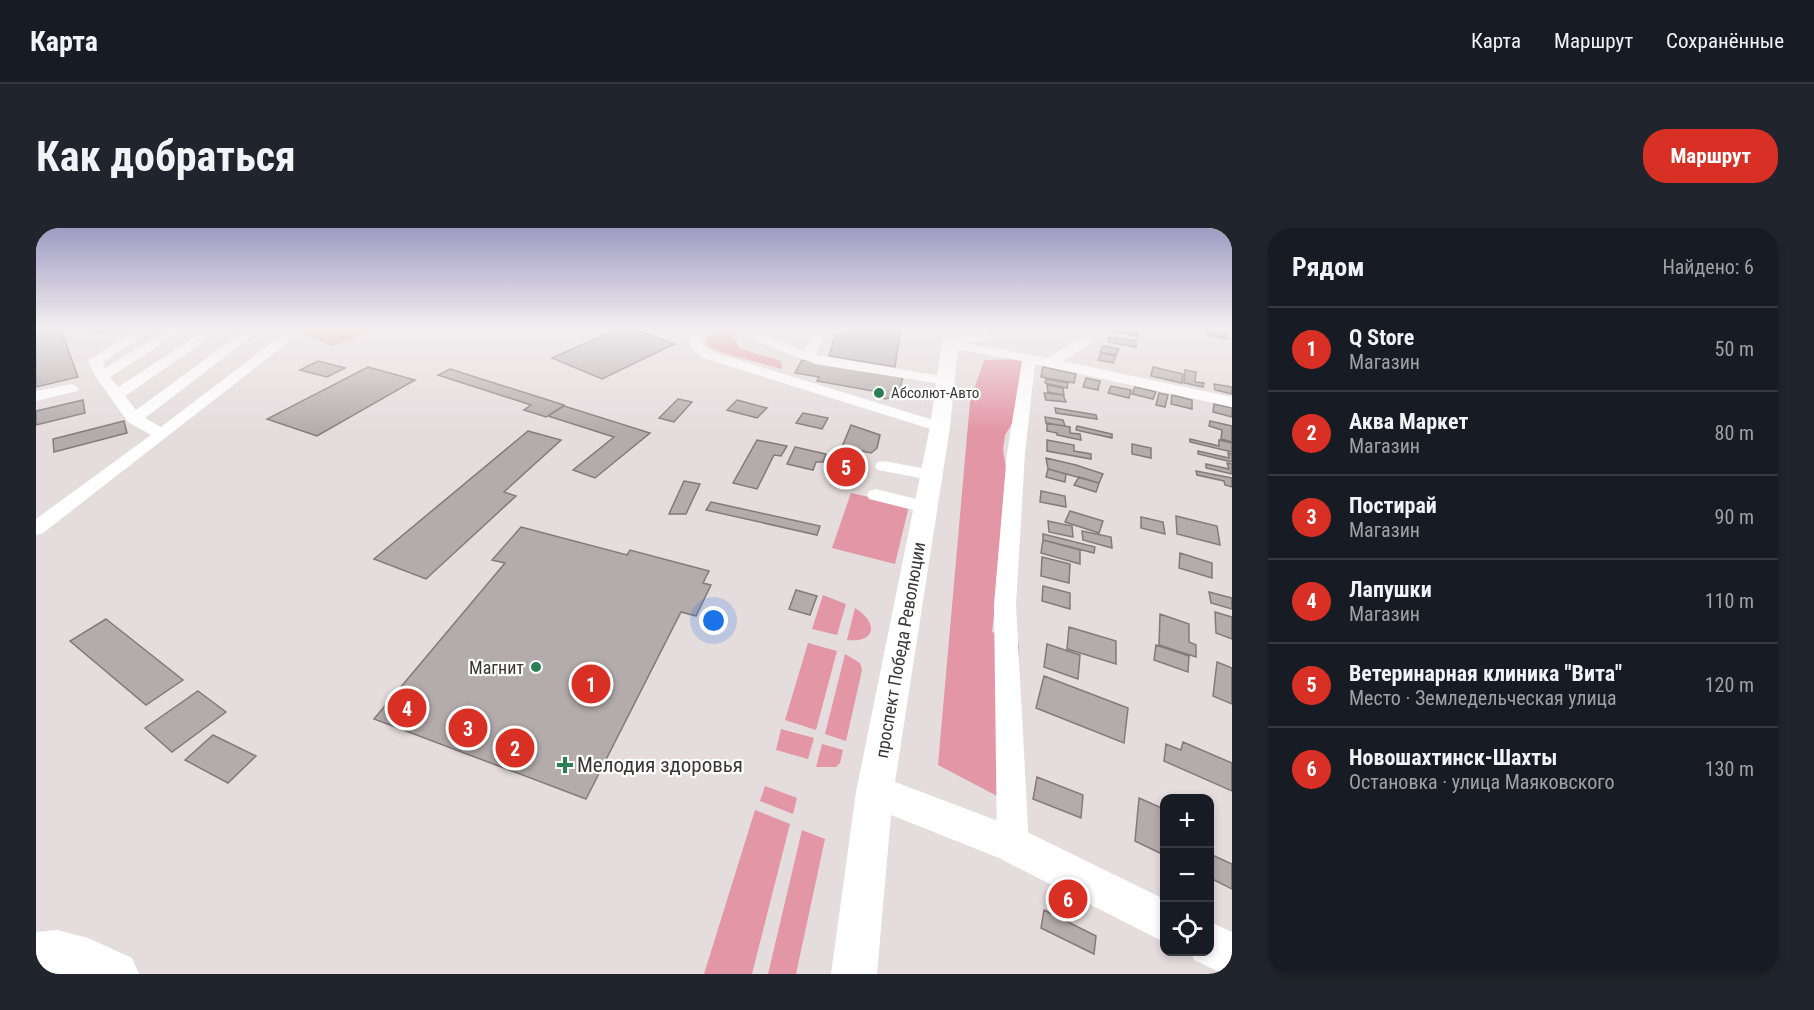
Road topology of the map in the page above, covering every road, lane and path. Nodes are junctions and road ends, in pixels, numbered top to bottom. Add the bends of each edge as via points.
1 (95, 362) edge
2 (125, 362) edge
3 (167, 362) edge
4 (211, 362) edge
5 (256, 362) edge
6 (730, 362) edge
7 (836, 362) edge
8 (948, 362) edge
9 (1028, 362) edge
10 (1051, 362) edge
11 (102, 376) junction
12 (947, 381) junction
13 (72, 388) dead end
14 (118, 394) junction
15 (36, 396) edge
16 (1232, 402) edge
17 (134, 419) junction
18 (940, 428) junction
19 (162, 434) junction
20 (884, 466) dead end
21 (928, 491) junction
22 (876, 495) dead end
23 (36, 529) edge
24 (875, 792) junction
25 (1013, 846) junction
26 (1160, 919) edge
27 (1214, 946) edge
28 (36, 954) edge
29 (1232, 955) edge
30 (116, 974) edge
31 (854, 974) edge

1 - 11 street
2 - 11 street
3 - 14 street
4 - 17 street
5 - 19 street
6 - 18 street
7 - 12 street
8 - 12 main road, проспект Победа Революции
9 - 25 street via 1016,453 1005,605
10 - 16 street
11 - 14 street
12 - 18 main road, проспект Победа Революции
13 - 15 street
14 - 17 street
17 - 19 street
18 - 21 main road, проспект Победа Революции
19 - 23 street
20 - 21 street
21 - 22 street
21 - 24 main road, проспект Победа Революции
24 - 25 main road
24 - 31 main road, проспект Победа Революции
25 - 26 main road
27 - 29 main road
28 - 30 main road via 71,955 94,961

